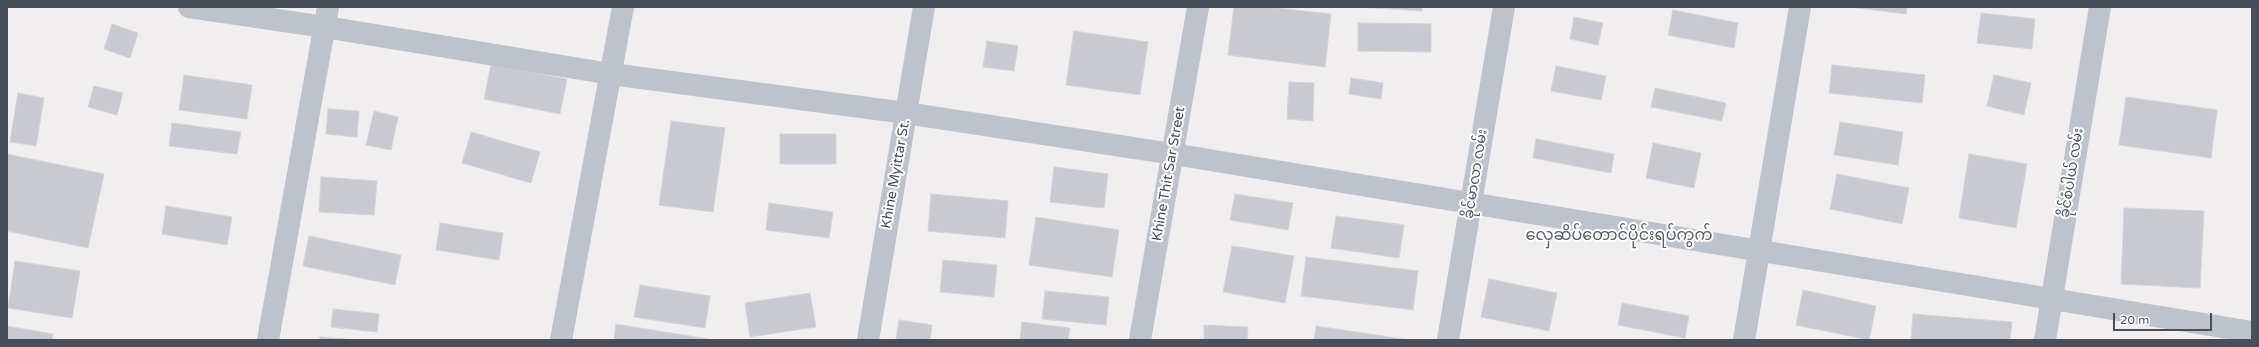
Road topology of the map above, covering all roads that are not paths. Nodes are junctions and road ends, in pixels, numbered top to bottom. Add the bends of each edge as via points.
1 (188, 7) edge
2 (623, 7) edge
3 (924, 7) edge
4 (1198, 7) edge
5 (1504, 7) edge
6 (1800, 7) edge
7 (2100, 7) edge
8 (327, 17) edge
9 (611, 74) junction
10 (906, 113) junction
11 (1173, 154) junction
12 (1471, 205) junction
13 (1759, 250) junction
14 (2052, 298) junction
15 (2252, 332) edge
16 (268, 340) edge
17 (561, 340) edge
18 (868, 340) edge
19 (1140, 340) edge
20 (1448, 340) edge
21 (1744, 340) edge
22 (2045, 340) edge

1 - 8 street
2 - 9 street
3 - 10 street, Khine Myittar St.
4 - 11 street, Khine Thit Sar Street
5 - 12 street, ခိုင်မာလာ လမ်း
6 - 13 street
7 - 14 street, ခိုင်စံပါယ် လမ်း
8 - 9 street
8 - 16 street
9 - 10 street
9 - 17 street
10 - 11 street
10 - 18 street, Khine Myittar St.
11 - 12 street
11 - 19 street, Khine Thit Sar Street
12 - 13 street
12 - 20 street, ခိုင်မာလာ လမ်း
13 - 14 street
13 - 21 street
14 - 15 street
14 - 22 street, ခိုင်စံပါယ် လမ်း

